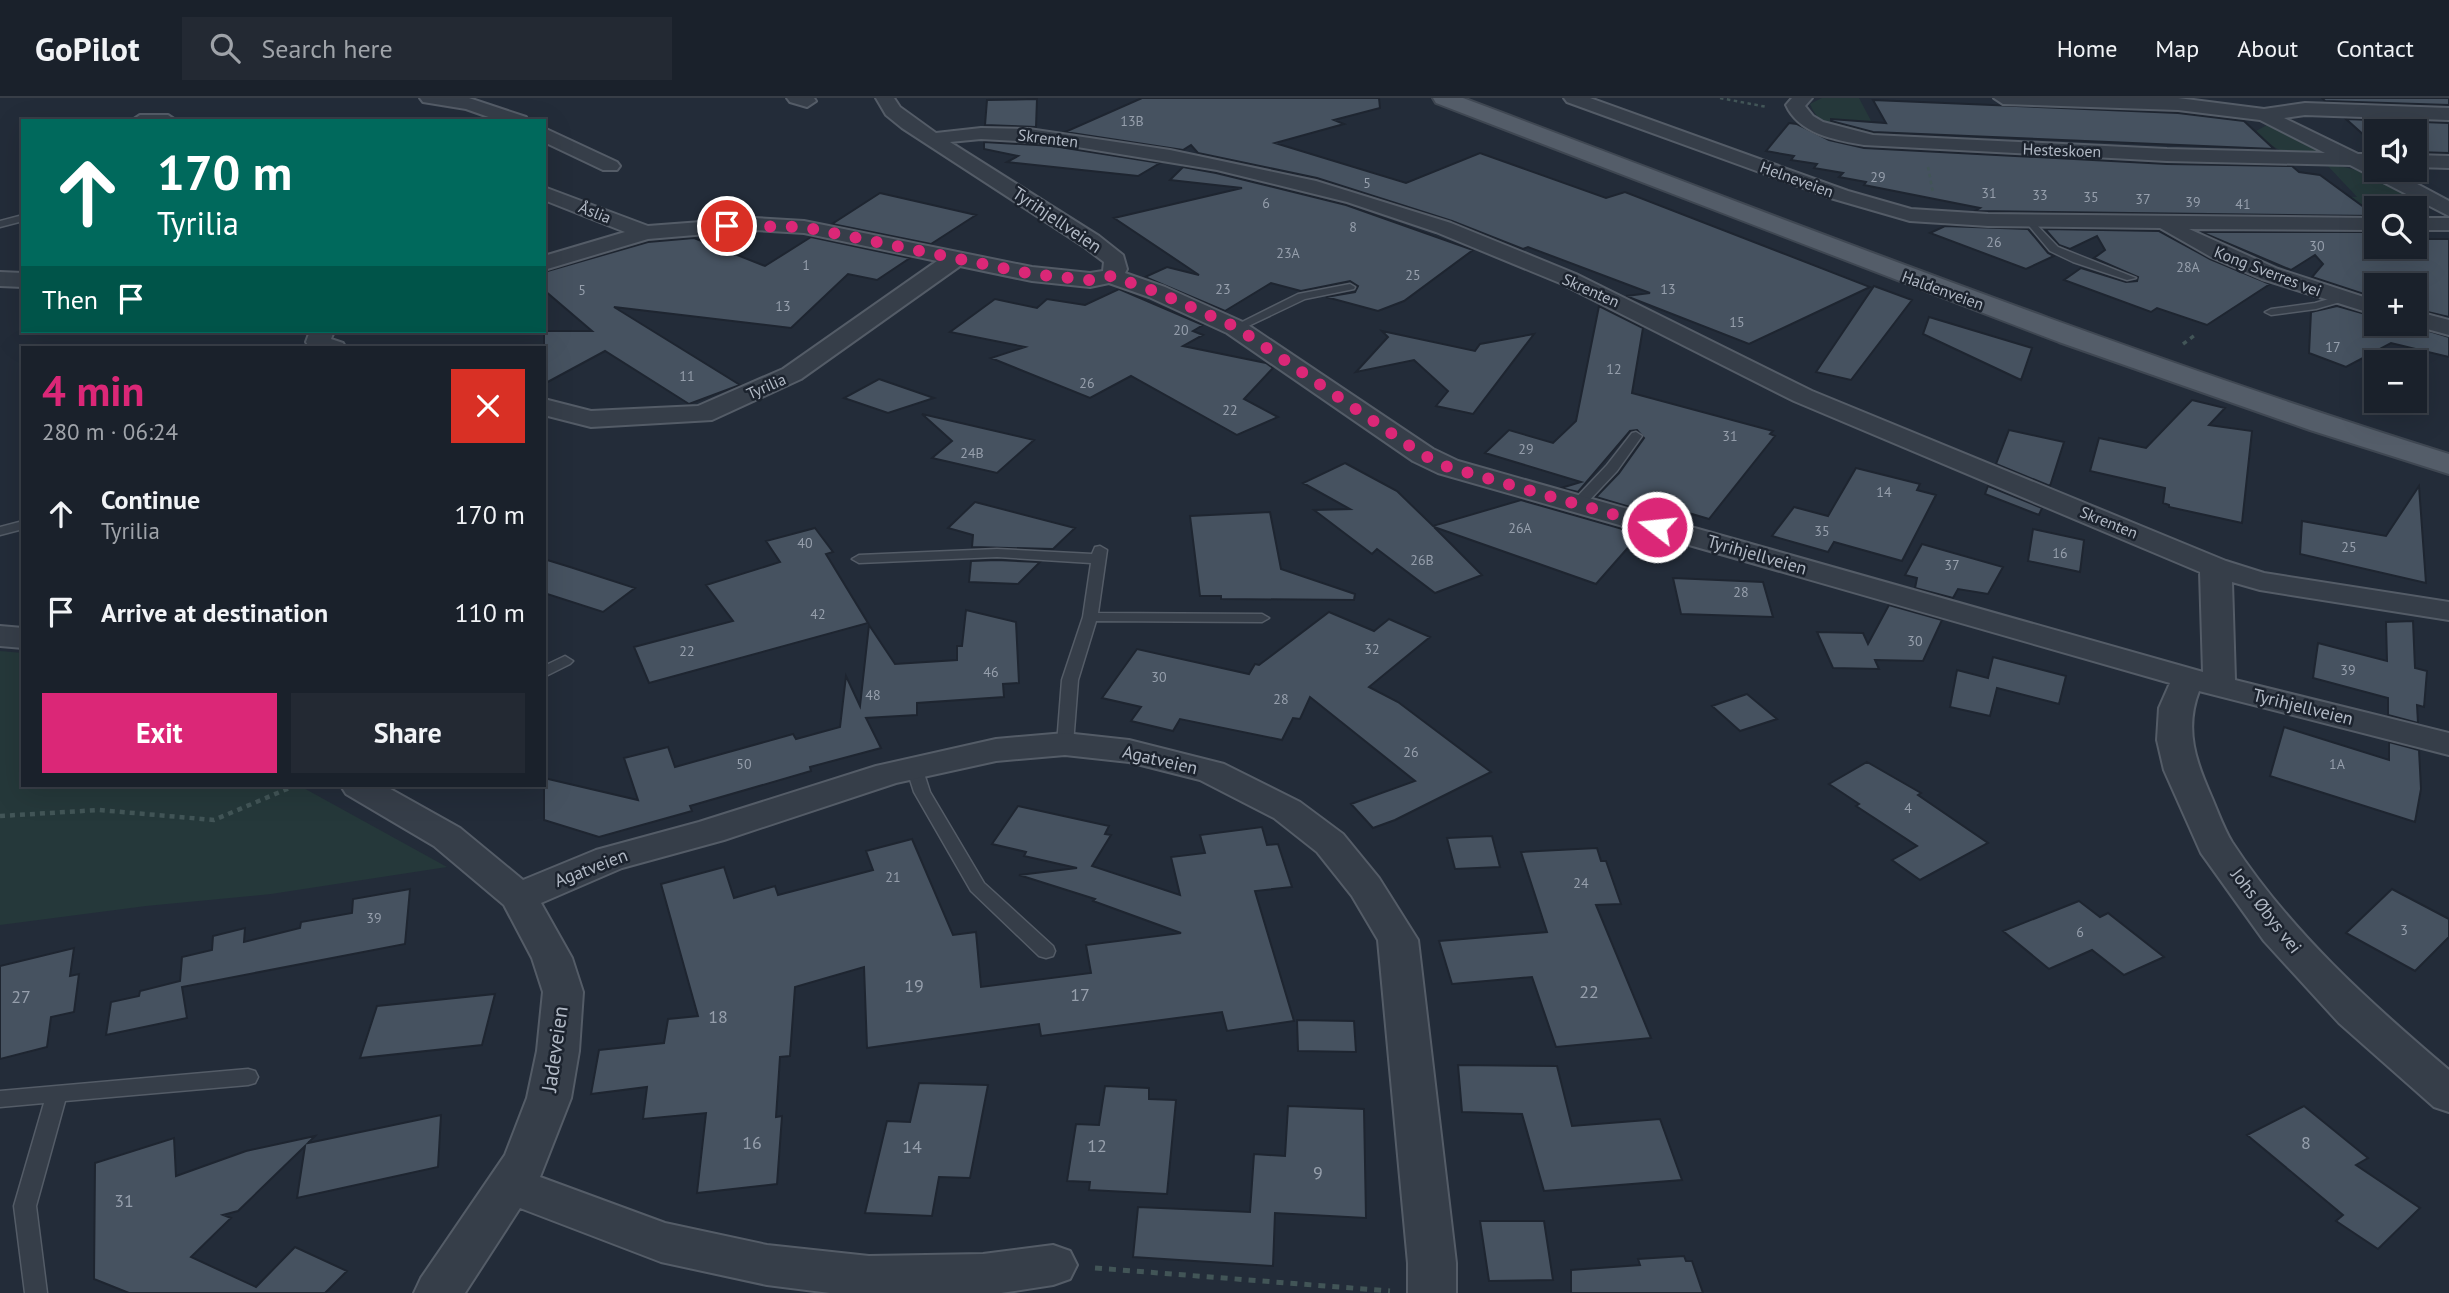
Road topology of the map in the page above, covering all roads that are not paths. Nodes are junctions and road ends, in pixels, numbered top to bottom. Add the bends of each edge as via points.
1 (429, 98) edge
2 (885, 98) edge
3 (1444, 98) edge
4 (1573, 98) edge
5 (1803, 98) edge
6 (2003, 98) edge
7 (2449, 114) edge
8 (2264, 115) junction
9 (513, 119) edge
10 (546, 135) edge
11 (933, 139) junction
12 (2353, 160) junction
13 (2364, 160) edge
14 (2427, 162) edge
15 (2449, 162) edge
16 (610, 166) dead end
17 (546, 194) edge
18 (2449, 210) edge
19 (21, 219) edge
20 (2030, 221) junction
21 (2164, 223) junction
22 (0, 224) edge
23 (2364, 224) edge
24 (2427, 224) edge
25 (2449, 224) edge
26 (646, 233) junction
27 (956, 258) junction
28 (546, 261) edge
29 (1111, 276) junction
30 (2131, 278) dead end
31 (0, 279) edge
32 (21, 280) edge
33 (1350, 287) dead end
34 (2343, 298) junction
35 (2364, 304) edge
36 (2271, 312) dead end
37 (2427, 322) edge
38 (1236, 327) junction
39 (2449, 328) edge
40 (321, 333) edge
41 (329, 346) edge
42 (546, 408) edge
43 (1636, 436) dead end
44 (2449, 464) edge
45 (1578, 504) junction
46 (21, 526) edge
47 (0, 531) edge
48 (1099, 555) joint
49 (859, 559) dead end
50 (2215, 567) junction
51 (2449, 611) edge
52 (1090, 617) junction
53 (1262, 618) dead end
54 (0, 636) edge
55 (21, 638) edge
56 (565, 661) dead end
57 (546, 671) edge
58 (2203, 682) junction
59 (1065, 744) junction
60 (2449, 744) edge
61 (914, 767) junction
62 (361, 787) edge
63 (519, 897) junction
64 (1046, 951) dead end
65 (248, 1077) dead end
66 (57, 1094) junction
67 (2449, 1095) edge
68 (0, 1099) edge
69 (511, 1186) junction
70 (1053, 1265) road end
71 (36, 1293) edge
72 (438, 1293) edge
73 (1432, 1293) edge

1 - 9 street via 469,104
2 - 11 street, Tyrihjellveien via 892,111
3 - 44 main road, Haldenveien via 2151,367
4 - 20 street, Helneveien via 1841,195 1910,215
5 - 12 street, Hesteskoen via 1795,105 1796,111 1824,129 1856,138 1911,144
6 - 8 street, Hesteskoen via 2178,104
7 - 8 street, Hesteskoen via 2305,109
8 - 12 street, Hesteskoen
10 - 16 street
11 - 29 street, Tyrihjellveien via 1091,241 1115,260
11 - 50 street, Skrenten via 1032,134 1151,152 1273,175 1398,211 1490,244 1802,395
12 - 13 street, Hesteskoen
12 - 18 street, Hesteskoen
14 - 15 street
17 - 26 street, Åslia
19 - 22 lane
20 - 21 street, Helneveien
20 - 30 lane via 2054,249
21 - 23 street, Helneveien
21 - 34 street, Kong Sverres vei via 2241,262
24 - 25 street
26 - 27 street via 754,224 804,227
26 - 28 street
27 - 29 street via 1074,279
27 - 42 street, Tyrilia via 792,374 703,414 591,419
29 - 38 street, Tyrihjellveien
31 - 32 street
33 - 38 lane via 1302,296
34 - 35 street, Kong Sverres vei
34 - 36 lane
37 - 39 street
38 - 45 street, Tyrihjellveien via 1423,455 1448,467
40 - 41 street via 318,342
43 - 45 lane
45 - 58 street, Tyrihjellveien
46 - 47 lane
48 - 49 lane via 997,553
48 - 52 lane
50 - 51 street, Skrenten via 2260,580
50 - 58 street via 2218,598
52 - 53 lane
52 - 59 lane via 1070,680
54 - 55 street
56 - 57 lane
58 - 60 street, Tyrihjellveien
58 - 67 street, Johs Øbys vei via 2176,708 2174,740 2214,844 2278,931 2354,1013
59 - 61 street, Agatveien via 996,750
59 - 73 street, Agatveien via 1129,751 1212,772 1287,810 1330,843 1366,887 1398,940
61 - 63 street, Agatveien via 609,859
61 - 64 lane via 922,792 977,887
62 - 63 street, Jadeveien via 447,837
63 - 69 street, Jadeveien via 552,958 563,992 549,1098 525,1163
65 - 66 lane
66 - 68 lane
66 - 71 lane via 25,1206
69 - 70 street via 661,1242 767,1265 869,1277 983,1275
69 - 72 street, Jadeveien

